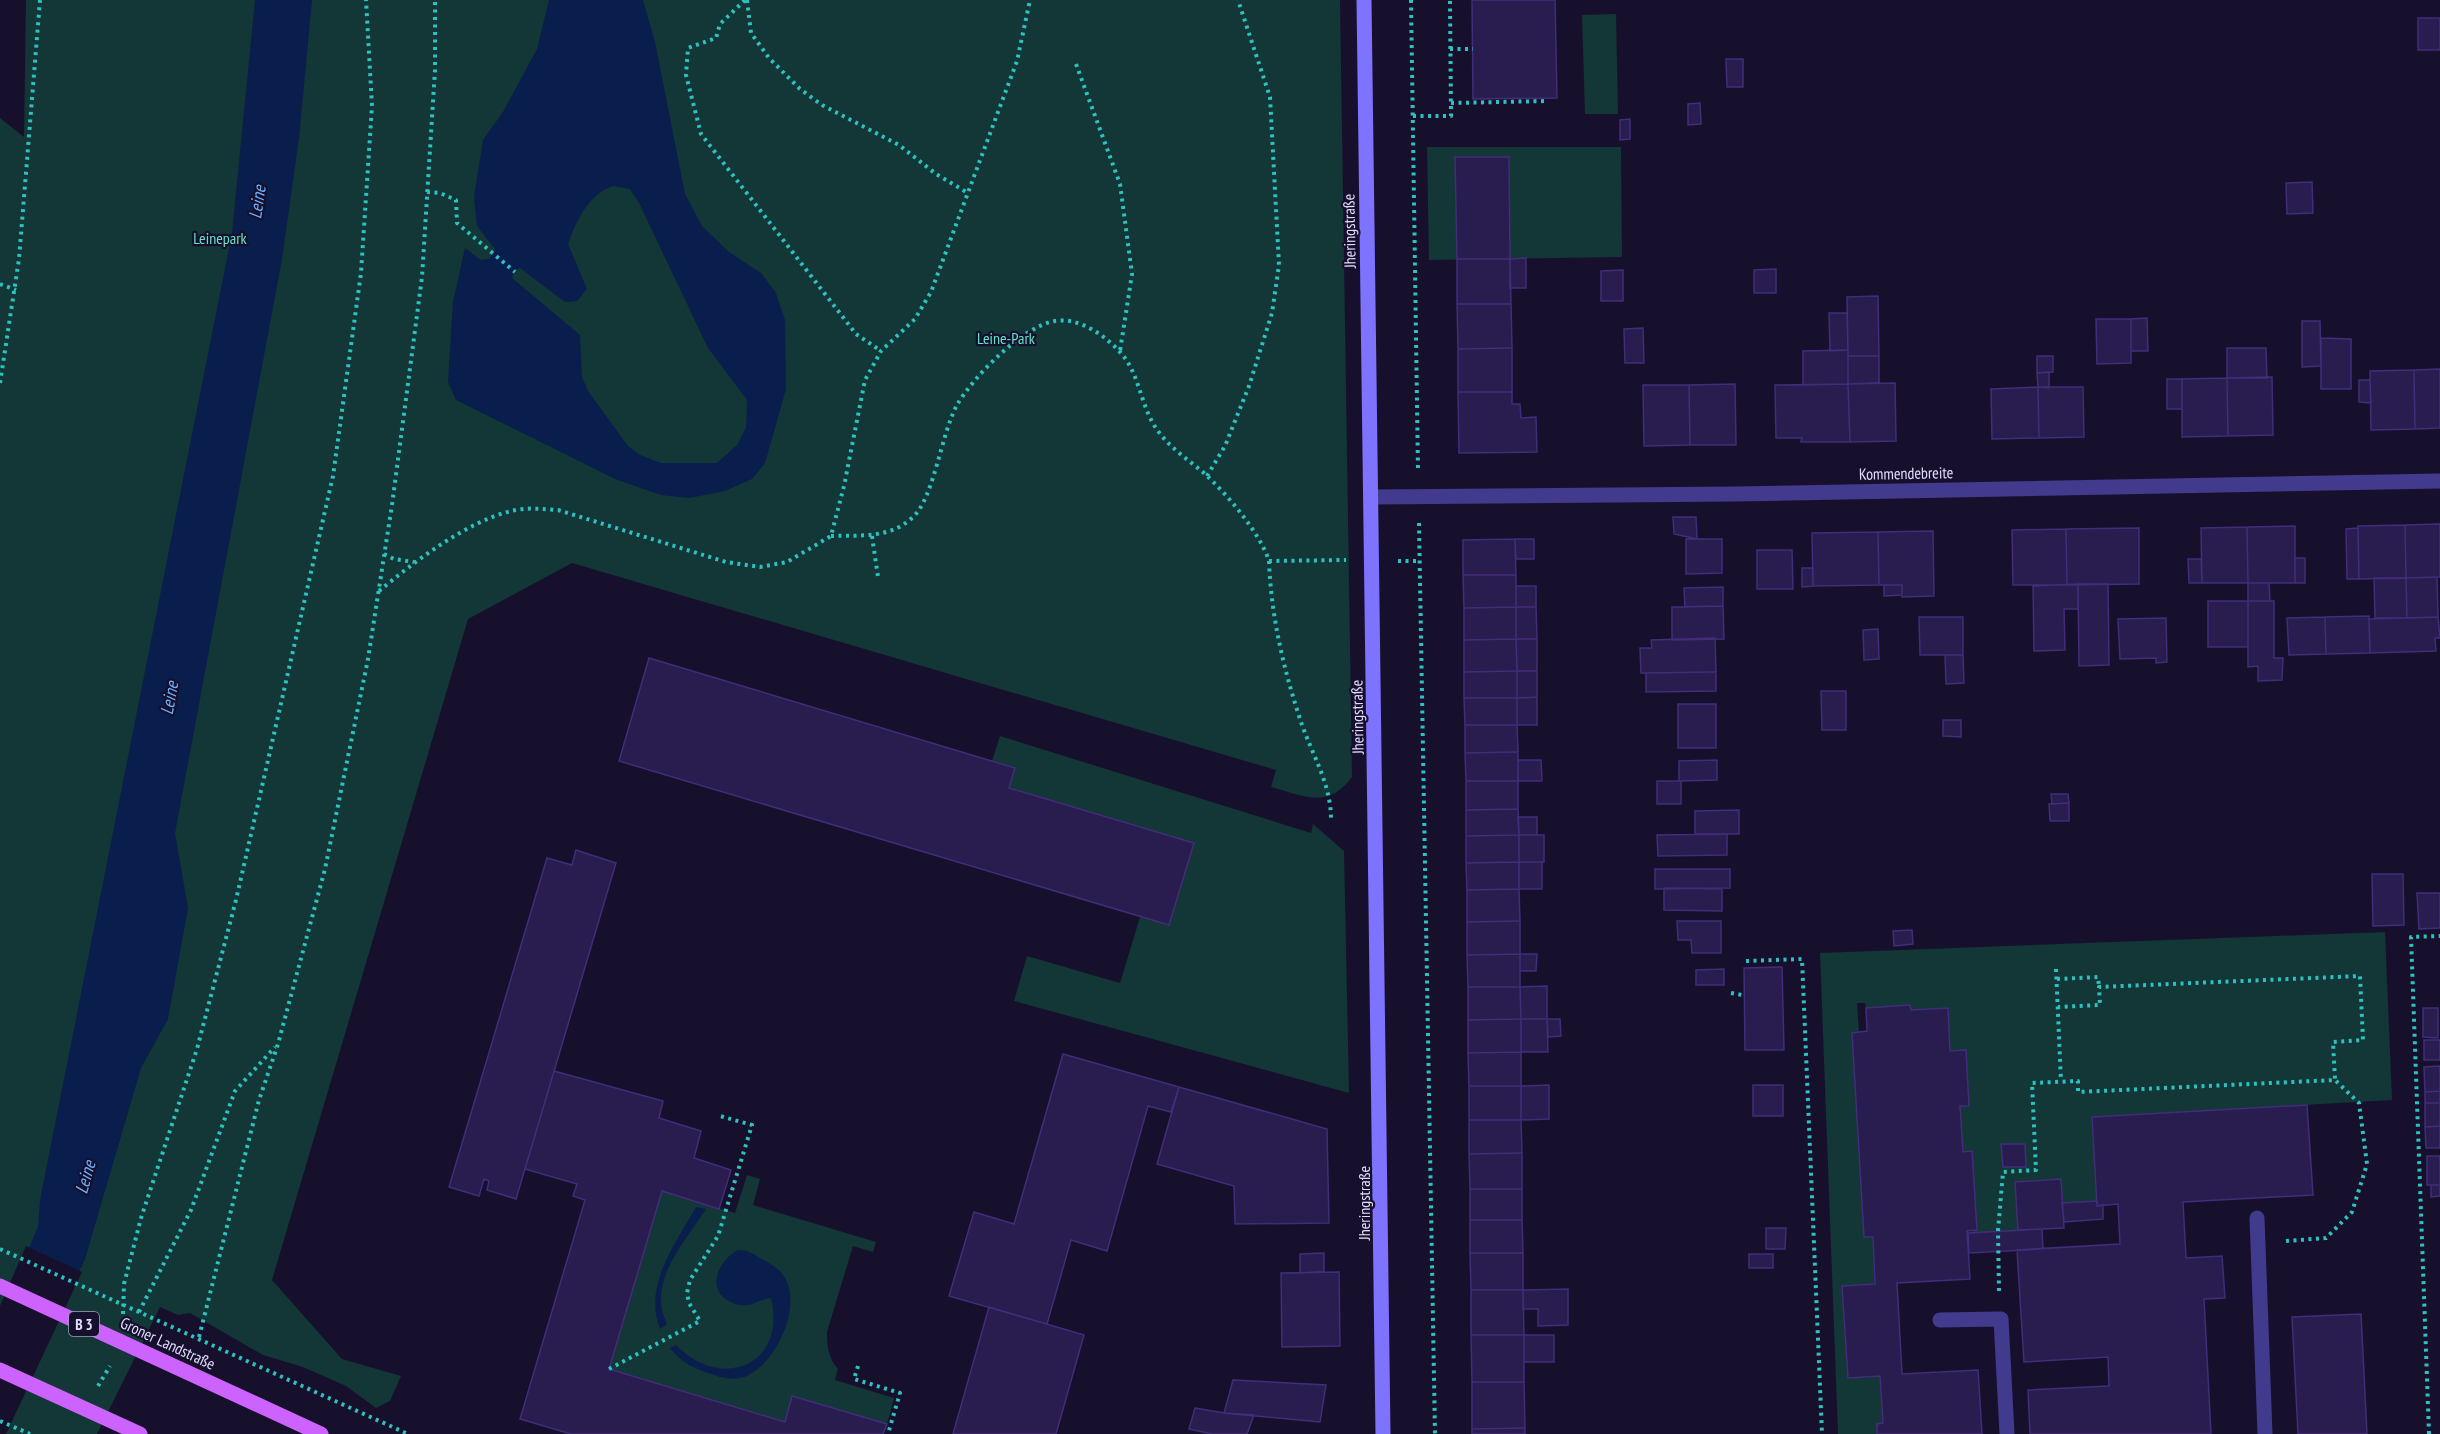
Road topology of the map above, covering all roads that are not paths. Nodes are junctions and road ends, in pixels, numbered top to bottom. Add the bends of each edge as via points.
1 (1364, 0) edge
2 (2440, 481) edge
3 (1372, 497) junction
4 (2257, 1218) dead end
5 (0, 1286) edge
6 (1940, 1320) dead end
7 (0, 1370) edge
8 (138, 1433) edge
9 (321, 1434) edge
10 (1383, 1434) edge
11 (2007, 1434) edge
12 (2265, 1434) edge

1 - 3 main road, Jheringstraße
2 - 3 street, Kommendebreite
3 - 10 main road, Jheringstraße
4 - 12 street
5 - 9 main road, Groner Landstraße / B 3
6 - 11 street via 2001,1318
7 - 8 main road

